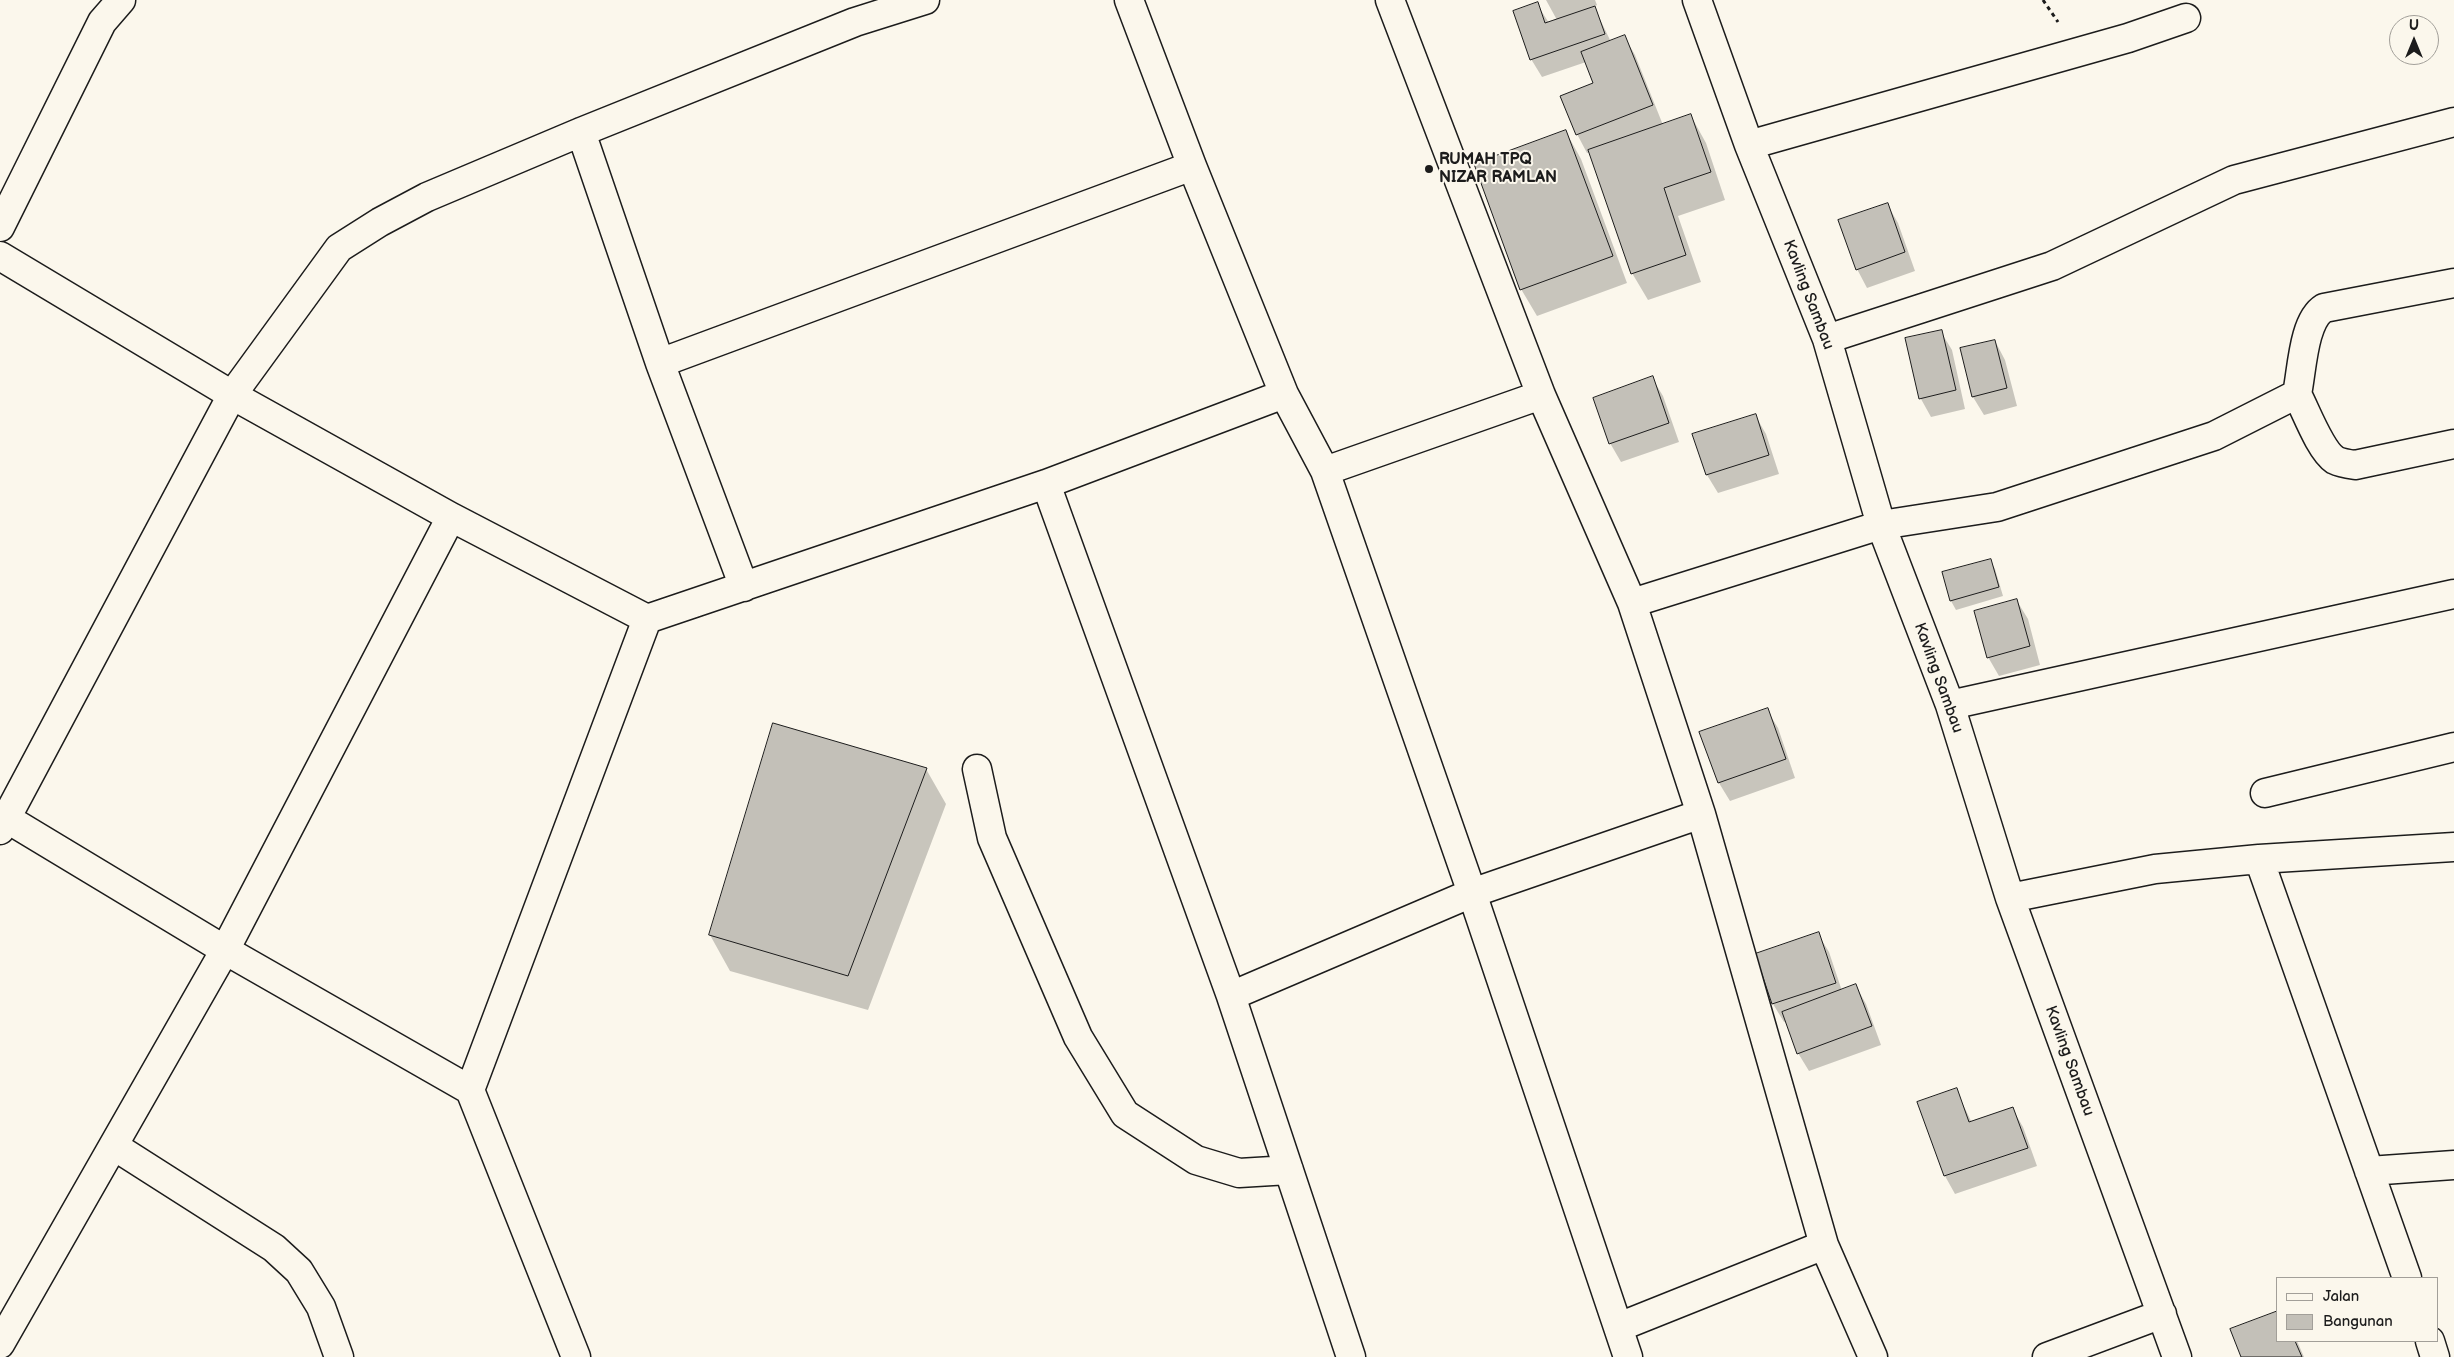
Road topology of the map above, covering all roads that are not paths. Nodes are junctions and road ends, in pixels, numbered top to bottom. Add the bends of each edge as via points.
1 (121, 0) edge
2 (925, 0) edge
3 (1129, 0) edge
4 (1390, 0) edge
5 (1697, 0) edge
6 (852, 11) edge
7 (2186, 18) dead end
8 (2454, 122) edge
9 (581, 132) junction
10 (1749, 145) junction
11 (1192, 166) junction
12 (0, 227) edge
13 (0, 256) edge
14 (2454, 283) edge
15 (1827, 339) junction
16 (660, 363) junction
17 (1284, 394) junction
18 (2298, 394) junction
19 (232, 395) junction
20 (1541, 395) junction
21 (2454, 444) edge
22 (1325, 471) junction
23 (1046, 484) junction
24 (451, 517) junction
25 (1881, 525) junction
26 (744, 587) junction
27 (2454, 594) edge
28 (1632, 603) junction
29 (647, 619) junction
30 (1950, 705) junction
31 (2454, 747) edge
32 (977, 769) dead end
33 (2265, 793) dead end
34 (1700, 814) junction
35 (3, 824) edge
36 (2454, 847) edge
37 (2259, 860) junction
38 (1472, 893) junction
39 (2010, 898) junction
40 (225, 950) junction
41 (1231, 996) junction
42 (470, 1090) junction
43 (114, 1146) junction
44 (2454, 1165) edge
45 (1289, 1170) junction
46 (2369, 1171) junction
47 (1824, 1245) junction
48 (2407, 1277) edge
49 (2162, 1314) junction
50 (1619, 1327) junction
51 (2430, 1342) edge
52 (0, 1344) edge
53 (339, 1357) edge
54 (576, 1357) edge
55 (1350, 1357) edge
56 (1628, 1357) edge
57 (1873, 1357) edge
58 (2048, 1357) edge
59 (2177, 1357) edge
60 (2435, 1357) edge

1 - 12 street via 102,22
2 - 6 street
3 - 11 street
4 - 20 street
5 - 10 street, Kavling Sambau
6 - 9 street
7 - 10 street via 2128,38
8 - 15 street via 2234,180 2052,266
9 - 16 street
9 - 19 street via 427,197 339,248
10 - 15 street, Kavling Sambau
11 - 16 street
11 - 17 street
13 - 19 street
14 - 18 street via 2324,308 2318,312 2310,326
15 - 25 street, Kavling Sambau
16 - 26 street
17 - 22 street
17 - 23 street
18 - 21 street via 2323,444 2334,459 2344,463 2354,465
18 - 25 street via 2214,436 1997,506
19 - 24 street
19 - 35 street
20 - 22 street
20 - 28 street
22 - 38 street
23 - 26 street
23 - 41 street
24 - 29 street
24 - 40 street
25 - 28 street
25 - 30 street, Kavling Sambau
26 - 29 street
27 - 30 street
28 - 34 street
29 - 42 street
30 - 39 street, Kavling Sambau
31 - 33 street
32 - 45 street via 992,838 1078,1037 1125,1114 1196,1160 1239,1173
34 - 38 street
34 - 47 street
35 - 40 street
36 - 37 street
37 - 39 street via 2155,870
37 - 46 street
38 - 41 street
38 - 50 street
39 - 49 street, Kavling Sambau
40 - 42 street
40 - 43 street
41 - 45 street
42 - 54 street
43 - 52 street
43 - 53 street via 280,1254 299,1271 321,1307
44 - 46 street
45 - 55 street
46 - 48 street
47 - 50 street
47 - 57 street
49 - 58 street
49 - 59 street, Kavling Sambau
50 - 56 street
51 - 60 street

